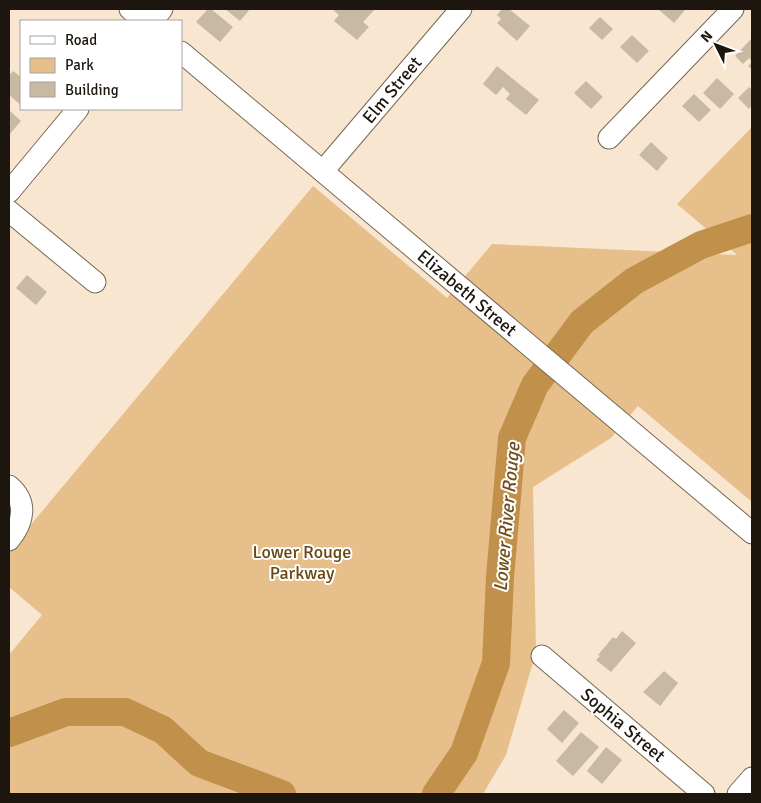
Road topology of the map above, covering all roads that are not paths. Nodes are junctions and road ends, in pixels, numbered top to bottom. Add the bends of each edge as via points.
1 (130, 9) edge
2 (162, 9) edge
3 (461, 9) edge
4 (734, 9) edge
5 (144, 20) edge
6 (153, 20) edge
7 (182, 53) edge
8 (77, 110) edge
9 (610, 138) dead end
10 (323, 171) junction
11 (9, 192) edge
12 (9, 211) edge
13 (95, 282) dead end
14 (9, 486) edge
15 (752, 533) edge
16 (9, 540) edge
17 (542, 656) dead end
18 (752, 778) edge
19 (704, 794) edge
20 (738, 794) edge

1 - 5 street
2 - 6 street
3 - 10 street, Elm Street
4 - 9 street
7 - 10 street, Elizabeth Street
8 - 11 street
10 - 15 street, Elizabeth Street
12 - 13 street
14 - 16 street via 18,496 22,508 22,519
17 - 19 street, Sophia Street
18 - 20 street

